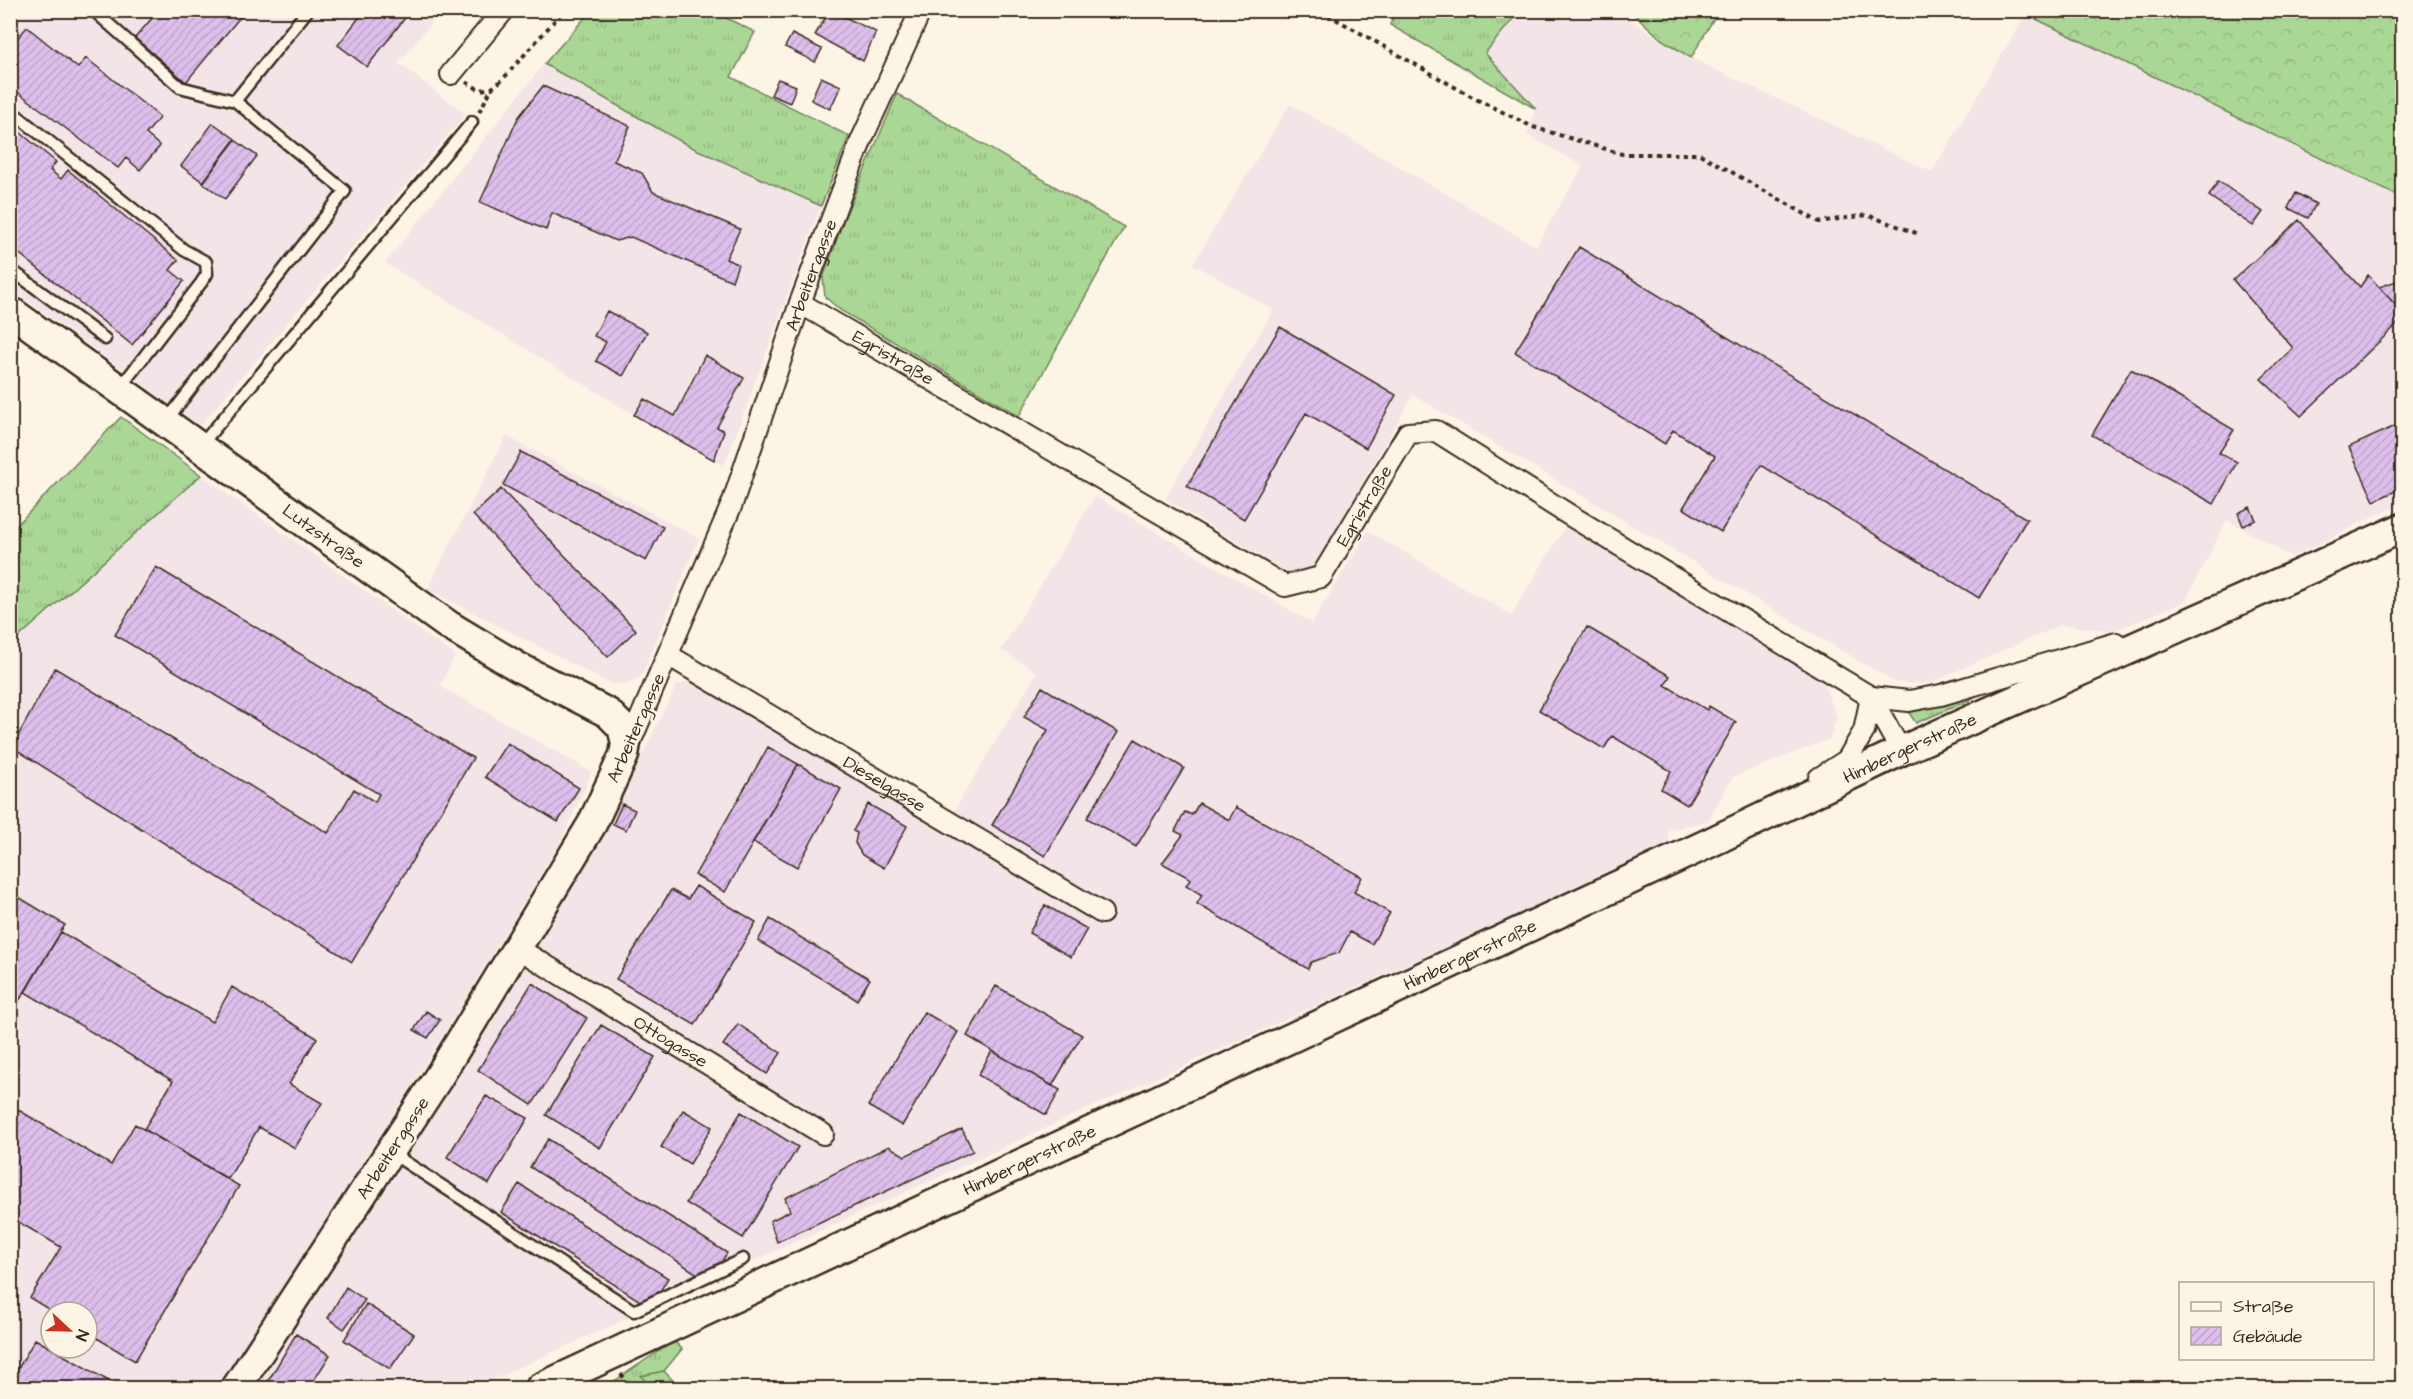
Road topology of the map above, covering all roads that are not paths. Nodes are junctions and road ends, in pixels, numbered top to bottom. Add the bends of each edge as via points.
1 (93, 10) edge
2 (308, 10) edge
3 (921, 10) edge
4 (499, 12) edge
5 (451, 74) road end
6 (235, 101) junction
7 (10, 110) edge
8 (472, 122) road end
9 (10, 269) edge
10 (800, 303) junction
11 (10, 311) edge
12 (105, 339) dead end
13 (124, 382) junction
14 (164, 423) junction
15 (199, 448) junction
16 (2403, 528) edge
17 (2219, 611) junction
18 (668, 655) junction
19 (1871, 697) junction
20 (1901, 751) junction
21 (624, 755) junction
22 (1707, 844) junction
23 (1102, 913) dead end
24 (517, 948) junction
25 (823, 1134) dead end
26 (390, 1152) junction
27 (743, 1259) dead end
28 (236, 1389) edge
29 (540, 1389) edge

1 - 6 lane via 180,87
2 - 6 lane
3 - 10 street, Arbeitergasse via 861,141
4 - 5 street
6 - 14 lane via 345,191
7 - 13 lane via 184,250 206,262 207,274 201,283
8 - 15 lane
9 - 12 lane
10 - 18 street, Arbeitergasse via 732,504
10 - 19 street, Egristraße via 1285,586 1321,577 1408,433 1436,431
11 - 13 street, Lutzstraße
13 - 14 street, Lutzstraße
14 - 15 street, Lutzstraße
15 - 21 street, Lutzstraße via 448,625 518,667 608,713 622,728
16 - 17 street, Himbergerstraße
17 - 19 street via 1941,695 1909,700
17 - 20 street, Himbergerstraße
18 - 21 street, Arbeitergasse
18 - 23 street, Dieselgasse
19 - 20 street, Egristraße
19 - 22 street via 1864,731 1847,760
20 - 22 street, Himbergerstraße
21 - 24 street, Arbeitergasse via 592,824
22 - 29 street, Himbergerstraße
24 - 25 street, Ottogasse
24 - 26 street, Arbeitergasse
26 - 27 lane via 634,1311
26 - 28 street, Arbeitergasse

